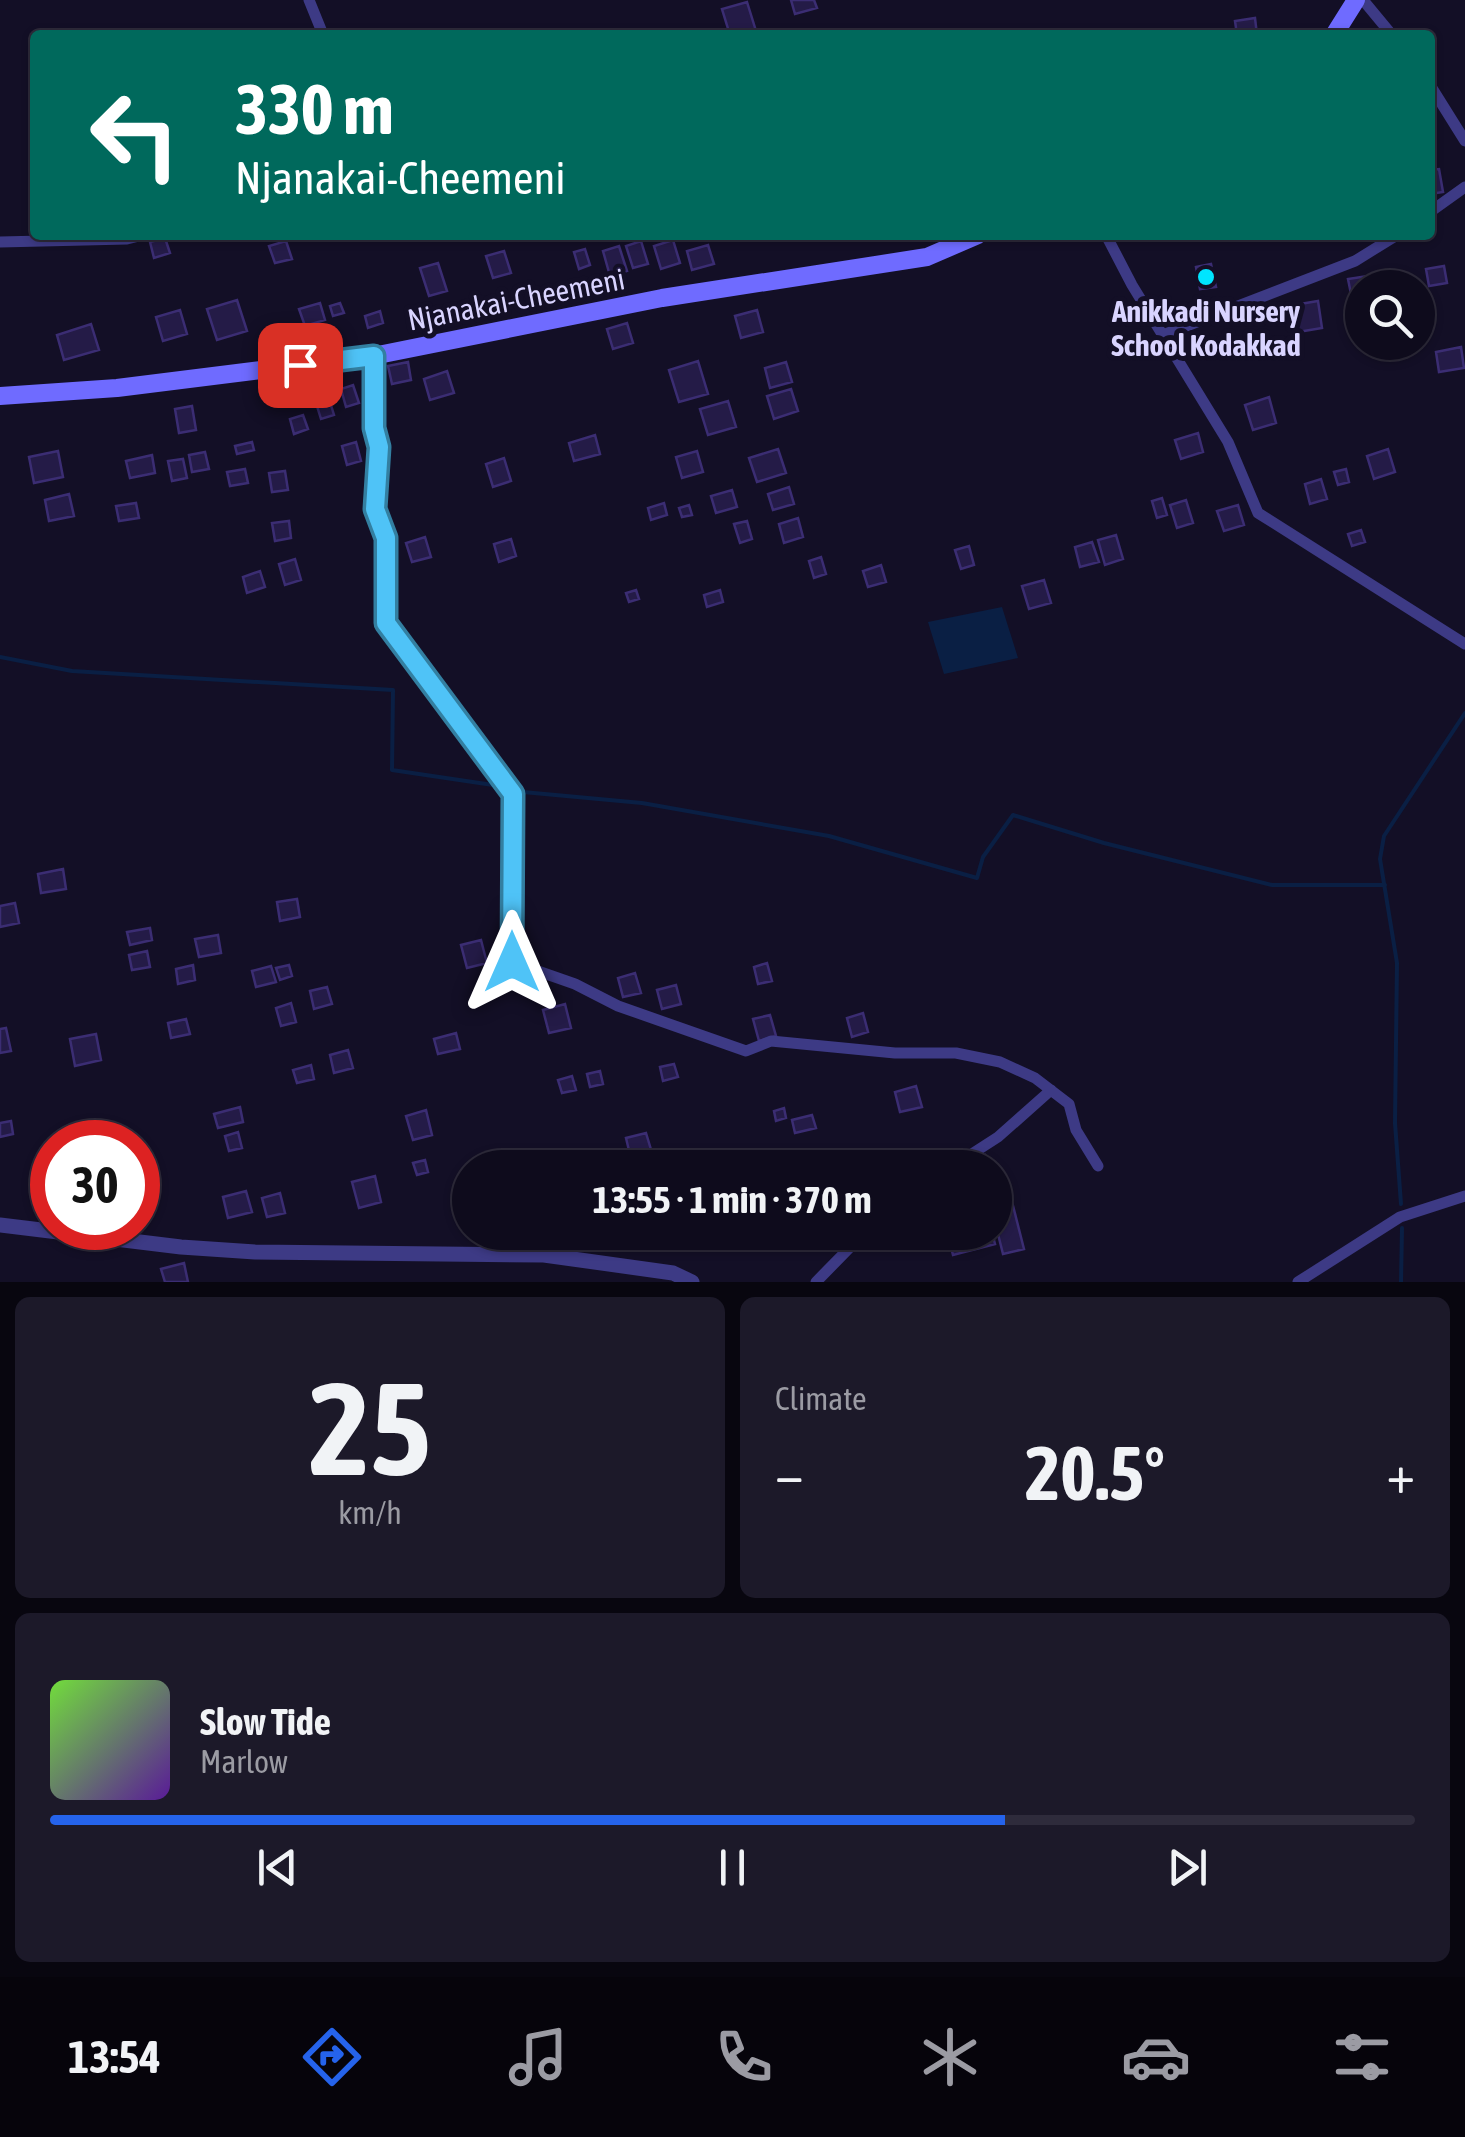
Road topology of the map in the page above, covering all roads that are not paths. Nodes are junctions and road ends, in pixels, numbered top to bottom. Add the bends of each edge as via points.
1 (309, 0) edge
2 (1359, 0) edge
3 (321, 30) edge
4 (1338, 30) edge
5 (1387, 30) edge
6 (1435, 93) edge
7 (1465, 141) edge
8 (1465, 187) edge
9 (1435, 208) edge
10 (85, 240) edge
11 (966, 240) edge
12 (1109, 240) edge
13 (1389, 240) edge
14 (0, 242) edge
15 (1164, 335) junction
16 (374, 356) junction
17 (0, 396) edge
18 (1465, 644) edge
19 (1051, 1090) junction
20 (978, 1150) edge
21 (1098, 1166) dead end
22 (1465, 1196) edge
23 (0, 1226) edge
24 (847, 1250) edge
25 (692, 1282) edge
26 (816, 1282) edge
27 (1298, 1282) edge

1 - 3 street
2 - 4 main road
2 - 5 street
6 - 7 street
8 - 9 street
10 - 14 street
11 - 16 main road, Njanakai-Cheemeni via 927,257 662,298
12 - 15 street
13 - 15 street via 1355,261
15 - 18 street via 1228,442 1258,513
16 - 17 main road, Njanakai-Cheemeni
16 - 19 street via 375,509 386,538 386,623 513,794 512,962 746,1051 771,1041 956,1054 1000,1062
19 - 20 street
19 - 21 street via 1069,1104
22 - 27 street via 1400,1217
23 - 25 street via 255,1252 544,1255 673,1273
24 - 26 street

